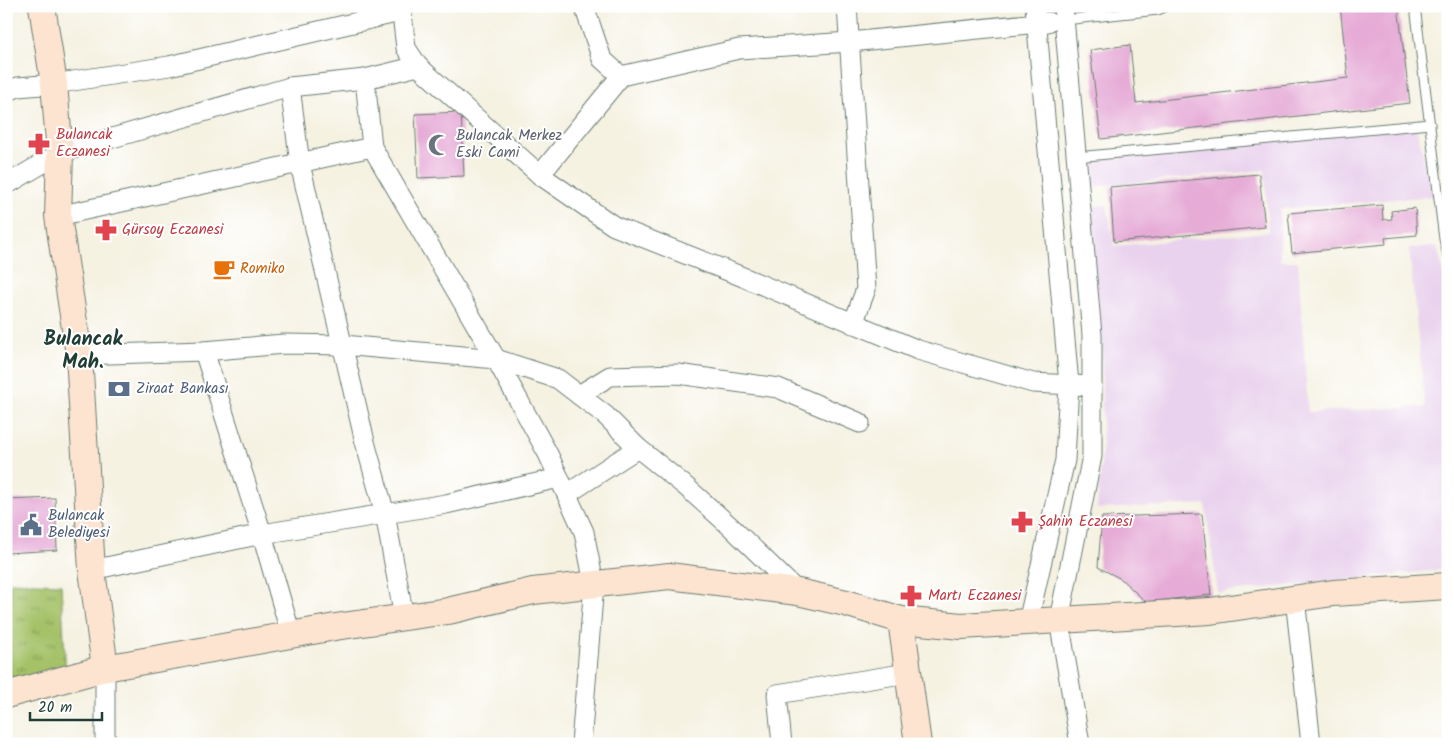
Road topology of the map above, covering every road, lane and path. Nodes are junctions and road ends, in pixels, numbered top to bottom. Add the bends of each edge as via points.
1 (42, 6) edge
2 (584, 6) edge
3 (847, 6) edge
4 (1167, 6) edge
5 (1414, 6) edge
6 (401, 9) edge
7 (1064, 13) edge
8 (1036, 15) edge
9 (850, 42) junction
10 (418, 66) junction
11 (621, 76) junction
12 (365, 79) junction
13 (54, 84) junction
14 (290, 88) junction
15 (6, 92) edge
16 (1430, 124) junction
17 (372, 147) junction
18 (60, 153) junction
19 (1076, 157) junction
20 (300, 164) junction
21 (540, 175) junction
22 (6, 185) edge
23 (58, 216) junction
24 (1448, 256) edge
25 (853, 324) junction
26 (343, 345) junction
27 (204, 351) junction
28 (79, 355) junction
29 (496, 359) junction
30 (1069, 384) junction
31 (1092, 386) junction
32 (579, 395) junction
33 (860, 423) dead end
34 (638, 448) junction
35 (563, 486) junction
36 (385, 514) junction
37 (262, 534) junction
38 (92, 570) junction
39 (594, 584) junction
40 (1448, 586) edge
41 (798, 592) junction
42 (1295, 598) junction
43 (404, 617) junction
44 (901, 620) junction
45 (1060, 620) junction
46 (1028, 622) junction
47 (291, 635) junction
48 (105, 668) junction
49 (908, 673) junction
50 (6, 696) edge
51 (105, 744) edge
52 (581, 744) edge
53 (782, 744) edge
54 (918, 744) edge
55 (1080, 744) edge
56 (1312, 744) edge

1 - 13 street
2 - 11 street via 602,59
3 - 9 street
4 - 7 lane via 1158,10
5 - 16 lane
6 - 10 street via 406,48
6 - 13 street via 168,66
7 - 8 street
7 - 19 street
8 - 9 street
8 - 30 street
9 - 11 street via 738,49
9 - 25 street via 866,290
10 - 12 street
10 - 21 street
11 - 21 street
12 - 14 street
12 - 17 street
13 - 15 street
13 - 18 street
14 - 18 street
14 - 20 street
16 - 19 lane
16 - 24 lane
17 - 20 street
17 - 29 street
18 - 22 street
18 - 23 street
19 - 31 street via 1092,335
20 - 23 street
20 - 26 street
21 - 25 street via 614,226
23 - 28 street
25 - 30 street via 918,350 1033,383
26 - 27 street via 284,344
26 - 29 street
26 - 36 street
27 - 28 street
27 - 37 street
28 - 38 street
29 - 32 street via 558,379
29 - 35 street
30 - 31 street
30 - 46 street via 1065,460
31 - 45 street via 1092,456
32 - 33 street via 610,376 678,374 778,388
32 - 34 street
34 - 35 street
34 - 41 street via 731,527
35 - 36 street
35 - 39 street via 584,532
36 - 37 street
36 - 43 street
37 - 38 street
37 - 47 street
38 - 48 street
39 - 41 street via 669,576
39 - 43 street via 533,591
39 - 52 street
40 - 42 street
41 - 44 street
42 - 45 street via 1210,610
42 - 56 street
43 - 47 street
44 - 46 street via 961,626
44 - 49 street
45 - 46 street
45 - 55 street
47 - 48 street
48 - 50 street
48 - 51 street
49 - 53 street via 777,694
49 - 54 street

